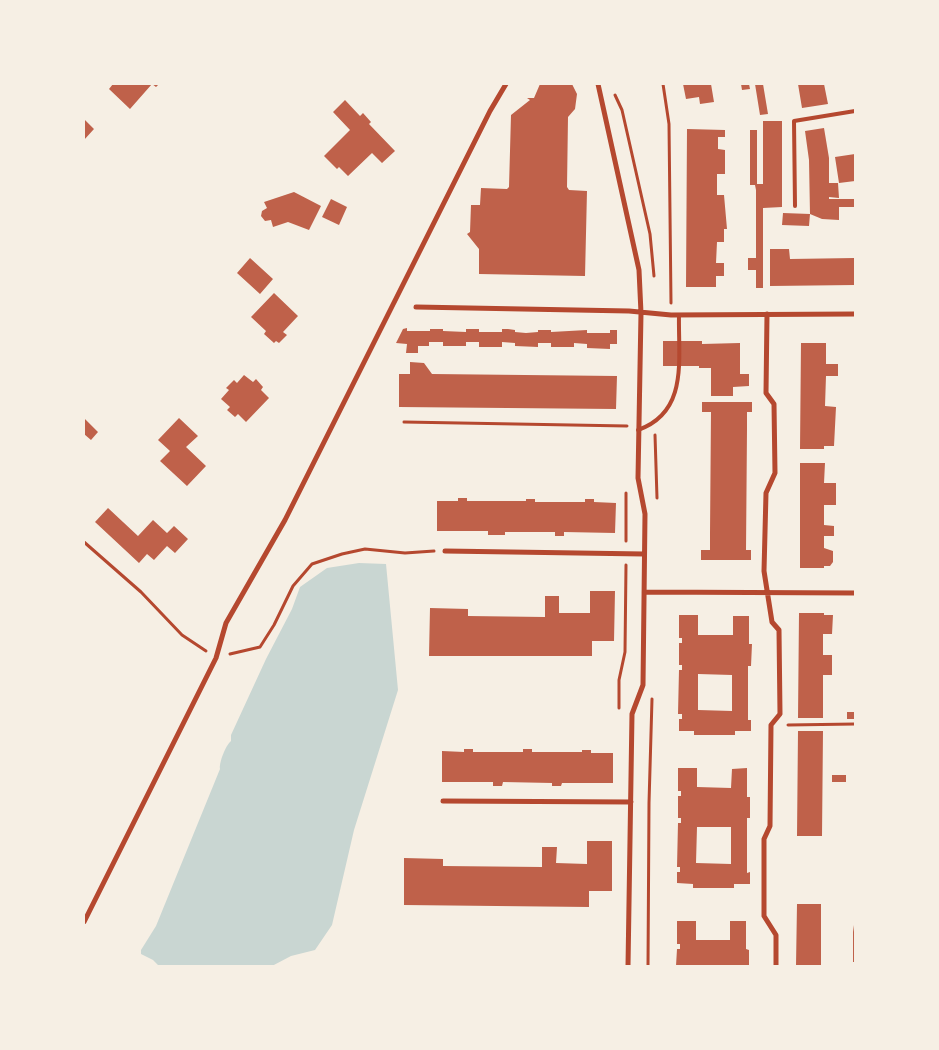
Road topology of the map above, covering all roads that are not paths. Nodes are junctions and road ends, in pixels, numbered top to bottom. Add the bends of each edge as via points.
1 (506, 84) edge
2 (598, 84) edge
3 (855, 110) edge
4 (795, 206) dead end
5 (416, 307) dead end
6 (641, 313) junction
7 (767, 314) junction
8 (855, 314) edge
9 (679, 315) junction
10 (638, 430) junction
11 (444, 551) road end
12 (644, 554) junction
13 (644, 592) junction
14 (855, 592) edge
15 (768, 593) junction
16 (443, 801) dead end
17 (631, 802) junction
18 (84, 922) edge
19 (628, 966) edge
20 (776, 966) edge

1 - 18 street via 285,520 226,623 216,658
2 - 6 street via 639,270
3 - 4 lane via 794,121
5 - 6 street
6 - 9 street
6 - 10 street
7 - 8 street
7 - 9 street
7 - 15 street via 766,393 774,404 775,473 766,493 764,571
9 - 10 lane via 677,391 664,415 654,425
10 - 12 street via 638,478 645,514
11 - 12 street
12 - 13 street
13 - 15 street
13 - 17 street via 643,685 632,714
14 - 15 street
15 - 20 street via 772,622 779,630 780,714 771,725 770,826 764,839 764,916 776,935
16 - 17 street
17 - 19 street

